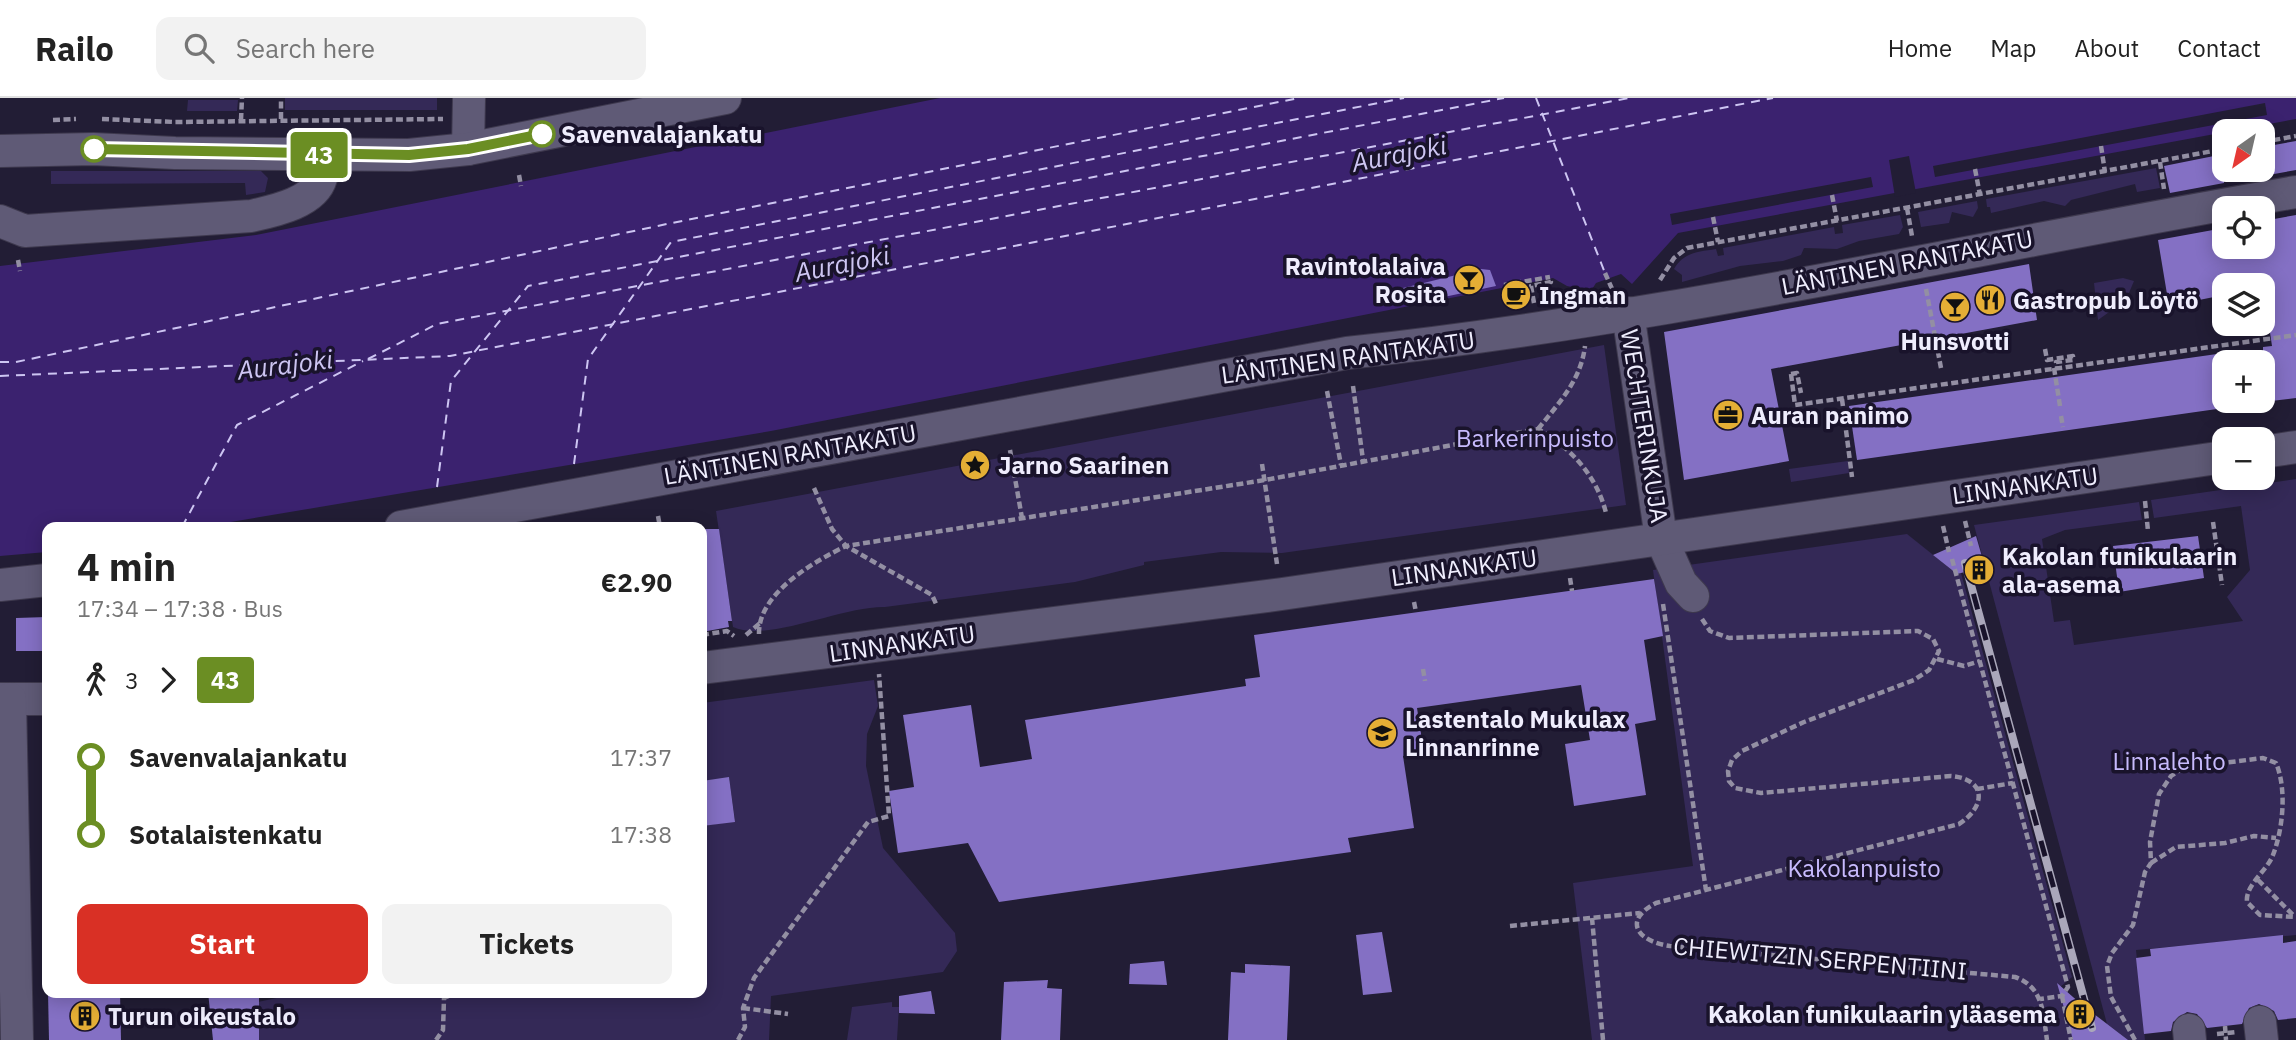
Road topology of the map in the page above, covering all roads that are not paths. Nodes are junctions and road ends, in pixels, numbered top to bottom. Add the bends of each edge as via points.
1 (725, 98) edge
2 (469, 107) edge
3 (468, 149) junction
4 (0, 151) edge
5 (325, 156) junction
6 (2296, 192) edge
7 (0, 221) edge
8 (1628, 313) junction
9 (2296, 447) edge
10 (2275, 450) edge
11 (2212, 459) edge
12 (462, 520) edge
13 (445, 522) edge
14 (1661, 538) junction
15 (42, 581) edge
16 (0, 585) edge
17 (1693, 596) road end
18 (707, 667) edge
19 (5, 699) edge
20 (42, 699) edge
21 (17, 1040) edge

1 - 3 street
2 - 3 street
3 - 5 street
4 - 5 street via 104,149
5 - 7 street via 321,180 305,195 278,210 251,216 25,231
6 - 8 street, LÄNTINEN RANTAKATU
8 - 12 street, LÄNTINEN RANTAKATU via 1474,339 1347,353
8 - 14 street, WECHTERINKUJA
9 - 10 street
11 - 14 street, LINNANKATU
12 - 13 street, LÄNTINEN RANTAKATU
14 - 17 street via 1681,583
14 - 18 street, LINNANKATU via 1282,594
15 - 16 street
19 - 20 street
19 - 21 street

